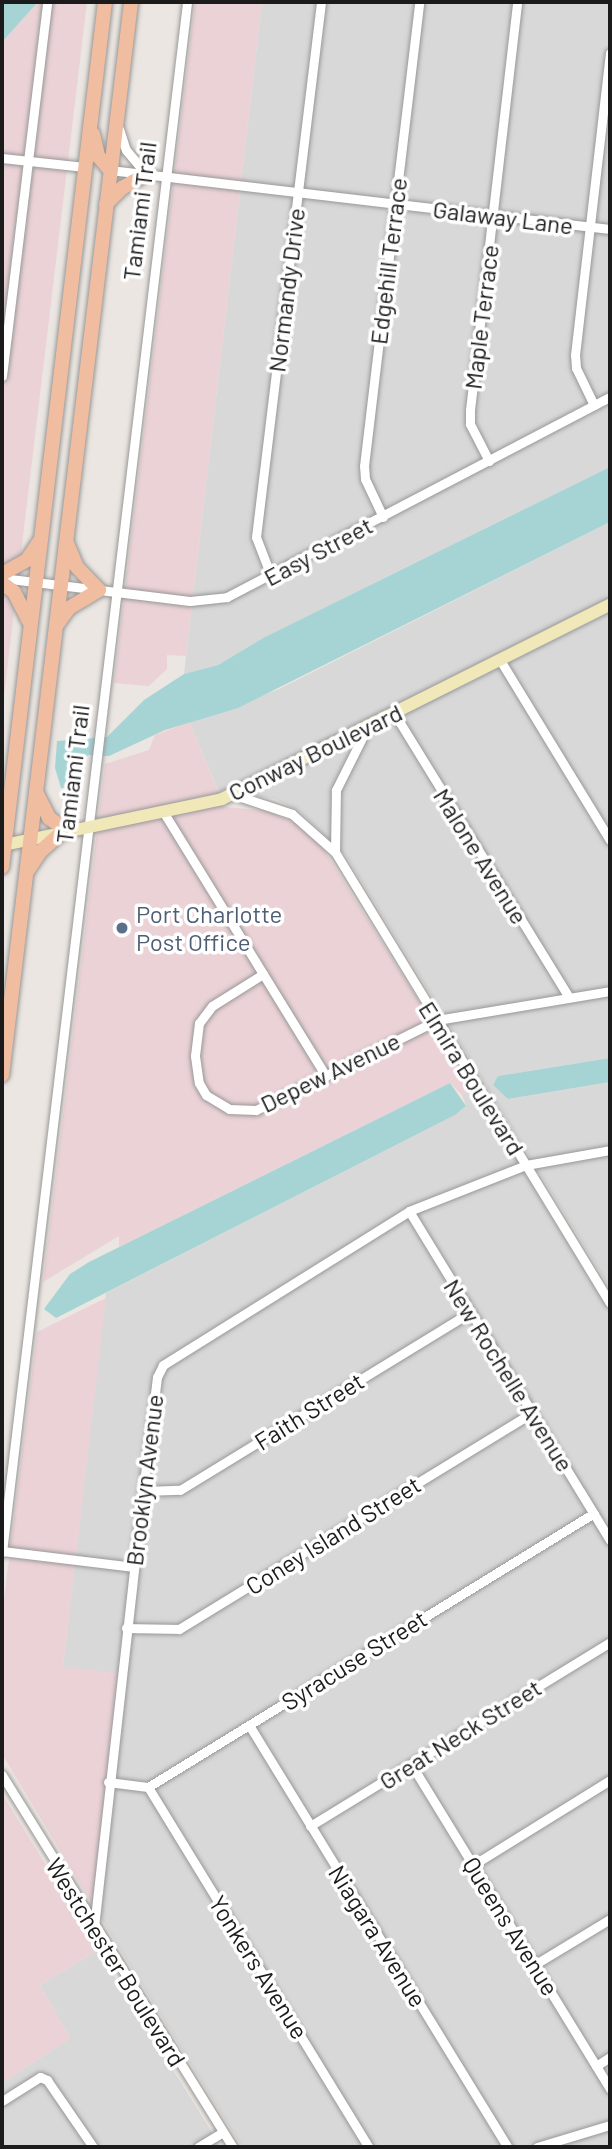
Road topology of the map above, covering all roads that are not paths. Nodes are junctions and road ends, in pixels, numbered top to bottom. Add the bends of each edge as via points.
1 (47, 2) edge
2 (105, 2) edge
3 (131, 2) edge
4 (187, 2) edge
5 (321, 2) edge
6 (419, 2) edge
7 (517, 2) edge
8 (610, 53) edge
9 (90, 122) junction
10 (117, 122) junction
11 (2, 158) edge
12 (28, 161) junction
13 (85, 167) junction
14 (110, 170) junction
15 (146, 174) junction
16 (166, 176) junction
17 (298, 192) junction
18 (106, 204) junction
19 (395, 204) junction
20 (493, 215) junction
21 (591, 227) junction
22 (610, 229) edge
23 (2, 376) edge
24 (610, 397) edge
25 (594, 405) junction
26 (489, 461) junction
27 (383, 516) junction
28 (65, 540) junction
29 (40, 541) junction
30 (271, 576) junction
31 (2, 578) edge
32 (35, 581) junction
33 (60, 584) junction
34 (99, 590) junction
35 (117, 592) junction
36 (609, 609) edge
37 (30, 625) junction
38 (55, 627) junction
39 (500, 660) junction
40 (394, 713) junction
41 (368, 726) junction
42 (36, 790) junction
43 (232, 794) junction
44 (164, 813) junction
45 (88, 828) junction
46 (65, 832) junction
47 (30, 839) junction
48 (610, 840) edge
49 (3, 845) edge
50 (335, 852) junction
51 (2, 867) edge
52 (26, 874) junction
53 (263, 974) junction
54 (610, 991) edge
55 (569, 998) junction
56 (437, 1020) junction
57 (2, 1075) edge
58 (326, 1076) junction
59 (610, 1150) edge
60 (526, 1165) junction
61 (409, 1211) junction
62 (610, 1303) edge
63 (470, 1312) junction
64 (532, 1413) junction
65 (143, 1491) junction
66 (594, 1513) junction
67 (610, 1540) edge
68 (2, 1551) edge
69 (134, 1567) junction
70 (126, 1628) junction
71 (610, 1642) edge
72 (248, 1725) junction
73 (411, 1764) junction
74 (2, 1775) edge
75 (610, 1780) edge
76 (108, 1782) junction
77 (148, 1787) junction
78 (310, 1826) junction
79 (473, 1865) junction
80 (610, 1919) edge
81 (94, 1927) junction
82 (534, 1965) junction
83 (610, 2057) edge
84 (596, 2066) junction
85 (610, 2089) edge
86 (2, 2101) edge
87 (610, 2125) edge
88 (223, 2132) junction
89 (93, 2147) edge
90 (198, 2147) edge
91 (233, 2147) edge
92 (369, 2147) edge
93 (508, 2147) edge
94 (537, 2147) edge

1 - 12 street
2 - 9 main road
3 - 10 main road, Tamiami Trail
4 - 16 street, Tamiami Trail
5 - 17 street, Normandy Drive
6 - 19 street, Edgehill Terrace
7 - 20 street, Maple Terrace
8 - 21 street
9 - 13 main road
9 - 14 main road via 98,156
10 - 14 main road, Tamiami Trail
10 - 15 street via 126,150
11 - 12 street
12 - 13 street
12 - 23 street
13 - 29 main road
14 - 15 street, Galaway Lane
14 - 18 main road, Tamiami Trail
15 - 16 street, Galaway Lane
15 - 18 main road
16 - 17 street, Galaway Lane
16 - 35 street, Tamiami Trail
17 - 19 street, Galaway Lane
17 - 30 street, Normandy Drive via 256,537
18 - 28 main road, Tamiami Trail
19 - 20 street, Galaway Lane
19 - 27 street, Edgehill Terrace via 364,466 365,479
20 - 21 street, Galaway Lane
20 - 26 street, Maple Terrace via 470,410 470,424
21 - 22 street, Galaway Lane
21 - 25 street via 575,355 576,368
24 - 25 street, Easy Street
25 - 26 street, Easy Street
26 - 27 street, Easy Street
27 - 30 street, Easy Street
28 - 33 main road, Tamiami Trail
28 - 34 main road via 77,567
29 - 31 main road via 27,560
29 - 32 main road
30 - 35 street, Easy Street via 215,601
31 - 32 street, Easy Street
31 - 37 main road via 24,607
32 - 33 street, Easy Street
32 - 37 main road
33 - 34 street, Easy Street
33 - 38 main road, Tamiami Trail
34 - 35 street, Easy Street
34 - 38 main road via 69,608
35 - 45 street, Tamiami Trail
36 - 39 street, Conway Boulevard
37 - 49 main road
38 - 42 main road, Tamiami Trail
39 - 40 street, Conway Boulevard
39 - 48 street
40 - 41 street, Conway Boulevard
40 - 55 street, Malone Avenue
41 - 43 street, Conway Boulevard
41 - 50 street via 336,790
42 - 46 main road via 49,818
42 - 47 main road, Tamiami Trail
43 - 44 street, Conway Boulevard
43 - 50 street, Elmira Boulevard via 292,814
44 - 45 street, Conway Boulevard
44 - 53 street
45 - 46 street, Conway Boulevard
45 - 68 street, Tamiami Trail
46 - 47 street, Conway Boulevard
46 - 52 main road via 41,850
47 - 49 street, Conway Boulevard
47 - 52 main road, Tamiami Trail
49 - 51 main road
50 - 56 street, Elmira Boulevard
52 - 57 main road, Tamiami Trail
53 - 58 street
53 - 58 street, Depew Avenue via 204,1013 195,1056 199,1083 217,1104 243,1111 256,1110
54 - 55 street, Depew Avenue
55 - 56 street, Depew Avenue
56 - 58 street, Depew Avenue
56 - 60 street, Elmira Boulevard
59 - 60 street, Brooklyn Avenue
60 - 61 street, Brooklyn Avenue
60 - 62 street, Elmira Boulevard
61 - 63 street, New Rochelle Avenue
61 - 65 street, Brooklyn Avenue via 163,1365 157,1377
63 - 64 street, New Rochelle Avenue
63 - 65 street, Faith Street via 180,1490
64 - 66 street, New Rochelle Avenue
64 - 70 street, Coney Island Street via 179,1629
65 - 69 street, Brooklyn Avenue
66 - 67 street, New Rochelle Avenue
66 - 72 street, Syracuse Street
68 - 69 street
69 - 70 street, Brooklyn Avenue
70 - 76 street, Brooklyn Avenue
71 - 73 street, Great Neck Street
72 - 77 street, Syracuse Street
72 - 78 street, Niagara Avenue
73 - 78 street, Great Neck Street
73 - 79 street, Queens Avenue
74 - 81 street, Westchester Boulevard
75 - 79 street
76 - 77 street
76 - 81 street, Brooklyn Avenue
77 - 92 street, Yonkers Avenue
78 - 93 street, Niagara Avenue
79 - 82 street, Queens Avenue
80 - 82 street
81 - 88 street, Westchester Boulevard
82 - 84 street, Queens Avenue
83 - 84 street
84 - 85 street, Queens Avenue
86 - 89 street via 40,2077 47,2080
87 - 94 street
88 - 90 street
88 - 91 street, Westchester Boulevard

